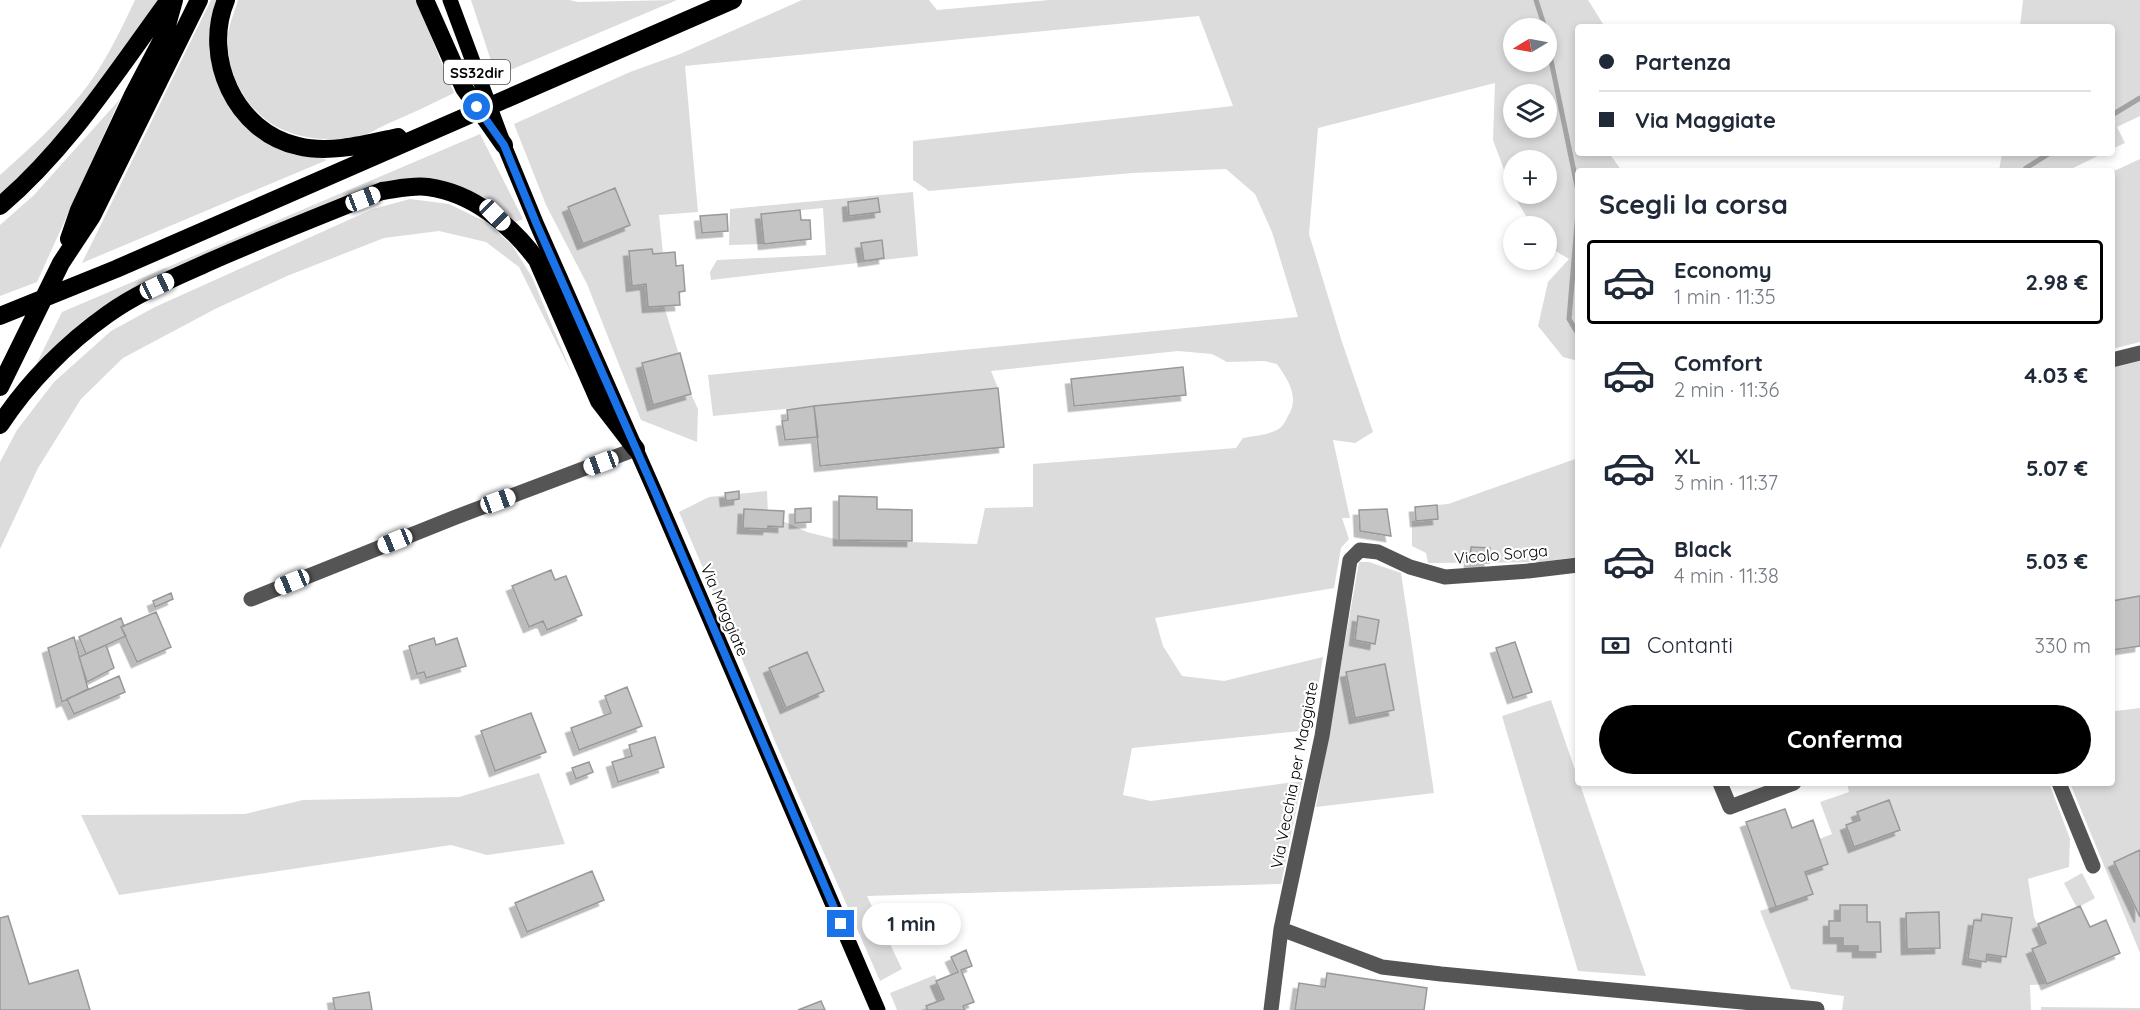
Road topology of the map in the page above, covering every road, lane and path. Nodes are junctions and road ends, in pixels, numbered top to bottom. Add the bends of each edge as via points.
1 (172, 0) edge
2 (199, 0) edge
3 (226, 0) edge
4 (425, 0) edge
5 (450, 0) edge
6 (734, 0) edge
7 (432, 130) junction
8 (504, 145) junction
9 (0, 206) edge
10 (61, 263) junction
11 (0, 316) edge
12 (2140, 353) edge
13 (2115, 359) edge
14 (0, 387) edge
15 (0, 425) edge
16 (636, 449) junction
17 (1359, 550) joint
18 (1575, 565) edge
19 (251, 599) dead end
20 (1721, 786) edge
21 (1786, 786) edge
22 (2060, 786) edge
23 (2093, 866) dead end
24 (1281, 929) junction
25 (1817, 1009) edge
26 (878, 1010) edge
27 (1271, 1010) edge

1 - 9 highway via 59,148
1 - 10 highway via 164,36 79,210
2 - 10 highway via 92,216
3 - 7 highway via 218,29 221,71 240,108 274,137 297,146 325,150
4 - 8 highway via 464,88
5 - 8 main road, SS32dir
6 - 7 highway
7 - 11 highway
8 - 16 main road, Via Maggiate / SS32dir
10 - 14 highway
12 - 13 street
15 - 16 highway via 49,365 106,315 138,295 268,236 382,191 427,187 461,197 495,215 528,248 537,260 600,401
16 - 19 street
16 - 26 main road, Via Maggiate / SS32dir
17 - 18 street, Vicolo Sorga via 1378,552 1445,577
17 - 24 street, Via Vecchia per Maggiate via 1350,560 1322,736
20 - 21 street via 1730,807
22 - 23 street
24 - 25 street via 1382,967
24 - 27 street, Via Vecchia per Maggiate

